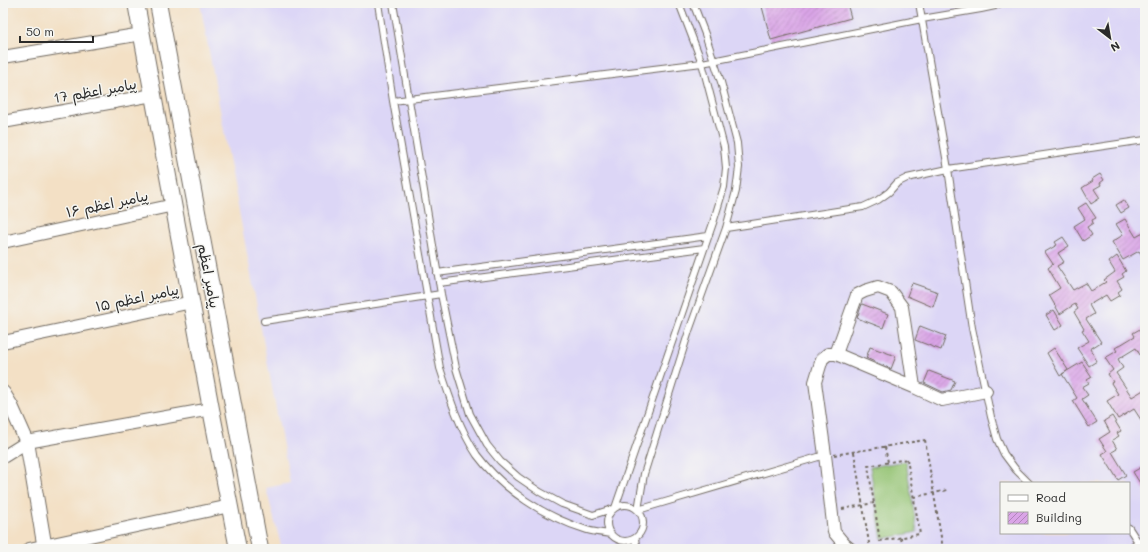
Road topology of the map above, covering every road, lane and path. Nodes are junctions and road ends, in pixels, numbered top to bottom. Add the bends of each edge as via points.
1 (136, 3) edge
2 (158, 3) edge
3 (378, 3) edge
4 (393, 3) edge
5 (679, 3) edge
6 (693, 3) edge
7 (919, 3) edge
8 (1000, 3) edge
9 (922, 19) junction
10 (142, 34) junction
11 (3, 57) edge
12 (714, 60) junction
13 (702, 63) junction
14 (153, 96) junction
15 (408, 99) junction
16 (393, 101) junction
17 (3, 122) edge
18 (1145, 140) edge
19 (739, 167) junction
20 (726, 168) junction
21 (948, 169) junction
22 (174, 205) junction
23 (726, 228) junction
24 (708, 236) junction
25 (3, 242) edge
26 (704, 248) junction
27 (437, 272) junction
28 (439, 283) junction
29 (441, 294) junction
30 (428, 296) junction
31 (192, 302) junction
32 (264, 321) dead end
33 (3, 342) edge
34 (836, 354) junction
35 (914, 387) junction
36 (986, 391) junction
37 (3, 393) edge
38 (211, 408) junction
39 (27, 442) junction
40 (885, 447) junction
41 (854, 452) junction
42 (825, 456) junction
43 (3, 457) edge
44 (888, 462) junction
45 (1029, 482) edge
46 (948, 490) dead end
47 (934, 493) junction
48 (914, 497) junction
49 (874, 503) junction
50 (863, 505) junction
51 (230, 506) junction
52 (615, 508) junction
53 (638, 510) junction
54 (831, 511) junction
55 (1130, 530) edge
56 (611, 534) junction
57 (901, 538) junction
58 (635, 539) junction
59 (1145, 541) edge
60 (1138, 542) junction
61 (45, 547) edge
62 (29, 549) edge
63 (238, 549) edge
64 (260, 549) edge
65 (637, 549) edge
66 (850, 549) edge
67 (870, 549) edge
68 (903, 549) edge
69 (943, 549) edge
70 (1132, 549) edge

1 - 10 main road, پیامبر اعظم
2 - 64 main road, پیامبر اعظم
3 - 16 lane
4 - 15 lane
5 - 13 lane
6 - 12 lane
7 - 9 lane
8 - 9 lane via 981,9
9 - 12 lane
9 - 21 lane
10 - 11 street
10 - 14 main road, پیامبر اعظم
12 - 13 lane
12 - 19 lane via 737,143
13 - 15 lane
13 - 20 lane via 724,147
14 - 17 street, پیامبر اعظم 17
14 - 22 main road, پیامبر اعظم
15 - 16 lane
15 - 27 lane
16 - 30 lane
18 - 21 lane
19 - 20 lane
19 - 23 lane via 736,191
20 - 24 lane via 724,187
21 - 23 lane via 907,178 897,183 878,200 863,207
21 - 36 lane via 972,328
22 - 25 street, پیامبر اعظم ۱۶
22 - 31 main road, پیامبر اعظم
23 - 53 lane via 689,331 644,474
24 - 26 lane
24 - 27 lane
26 - 28 lane
26 - 52 lane
27 - 28 lane
28 - 29 lane
29 - 30 lane
29 - 52 lane via 461,390 470,414 487,445 500,461 518,478 562,504 593,515
30 - 32 lane
30 - 56 lane via 440,368 448,393 458,420 476,453 489,470 509,489 556,518 587,530
31 - 33 street, پیامبر اعظم ۱۵
31 - 38 main road, پیامبر اعظم
34 - 35 street
34 - 35 street via 857,295 878,287 891,292 902,307
34 - 42 street via 828,354 822,358 815,382
35 - 36 street via 942,400
36 - 45 lane via 997,439 1004,454
37 - 39 street
38 - 39 street
38 - 51 main road, پیامبر اعظم
39 - 43 street
39 - 61 street
40 - 41 path
40 - 44 path
40 - 47 path via 925,440
41 - 42 path
41 - 50 path
42 - 53 lane
42 - 54 street
44 - 48 path via 907,459
44 - 49 path via 868,466
46 - 47 path
47 - 48 path
47 - 69 path
48 - 57 path via 920,534
49 - 50 path
49 - 57 path via 880,541
50 - 54 path
50 - 67 path
51 - 61 street
51 - 63 main road, پیامبر اعظم
52 - 53 lane via 626,505
52 - 56 lane via 610,512 607,524
53 - 58 lane via 644,525
54 - 66 street via 834,532
55 - 60 lane
56 - 58 lane via 619,541
57 - 68 path
58 - 65 lane
59 - 60 lane
60 - 70 lane
61 - 62 street

